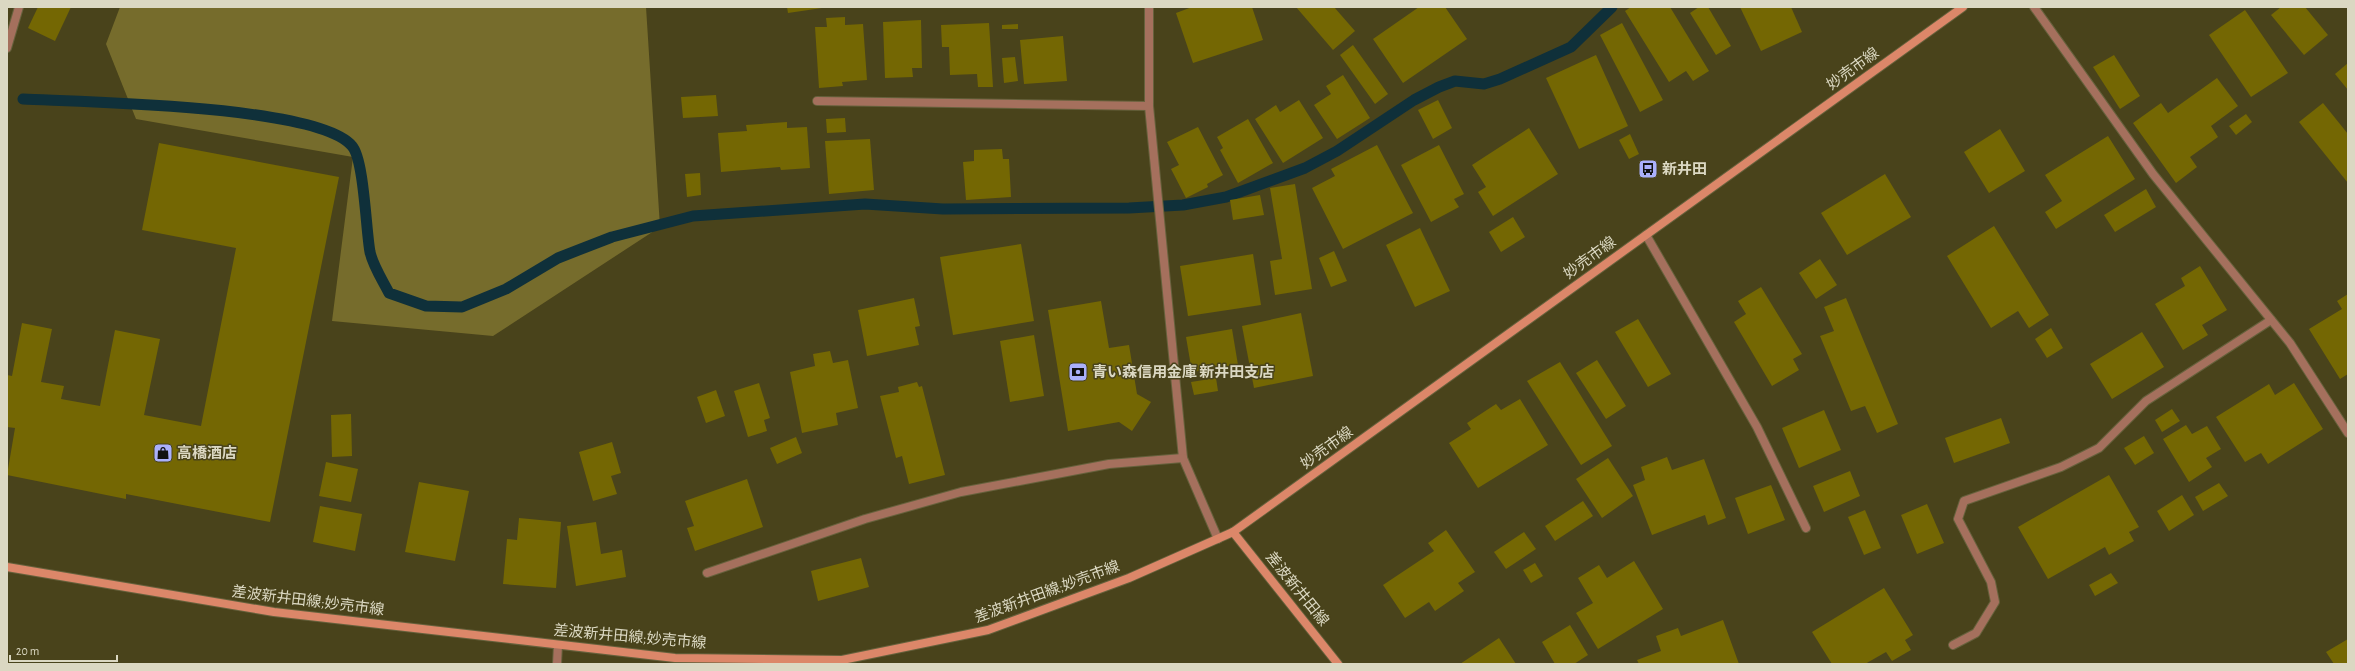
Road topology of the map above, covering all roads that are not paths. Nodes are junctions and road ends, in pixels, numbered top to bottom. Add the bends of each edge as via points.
1 (18, 7) edge
2 (1149, 7) edge
3 (1963, 7) edge
4 (2034, 7) edge
5 (7, 48) edge
6 (817, 101) dead end
7 (1149, 106) junction
8 (1646, 235) junction
9 (2271, 320) junction
10 (2348, 433) edge
11 (1183, 458) junction
12 (1806, 528) dead end
13 (1233, 532) junction
14 (1218, 539) junction
15 (7, 567) edge
16 (707, 573) dead end
17 (558, 645) junction
18 (1953, 645) dead end
19 (557, 664) edge
20 (1338, 664) edge

1 - 5 street
2 - 7 street
3 - 8 main road, 妙売市線
4 - 9 street via 2153,174
6 - 7 street
7 - 11 street
8 - 12 street via 1758,427
8 - 13 main road, 妙売市線
9 - 10 street via 2290,343
9 - 18 street via 2146,401 2099,448 2061,467 1964,501 1958,519 1991,582 1995,602 1976,632
11 - 14 street
11 - 16 street via 1109,464 961,492 865,519
13 - 14 main road, 差波新井田線;妙売市線
13 - 20 main road, 差波新井田線
14 - 17 main road, 差波新井田線;妙売市線 via 1129,578 988,630 842,660 676,658
15 - 17 main road, 差波新井田線;妙売市線 via 274,612
17 - 19 street

